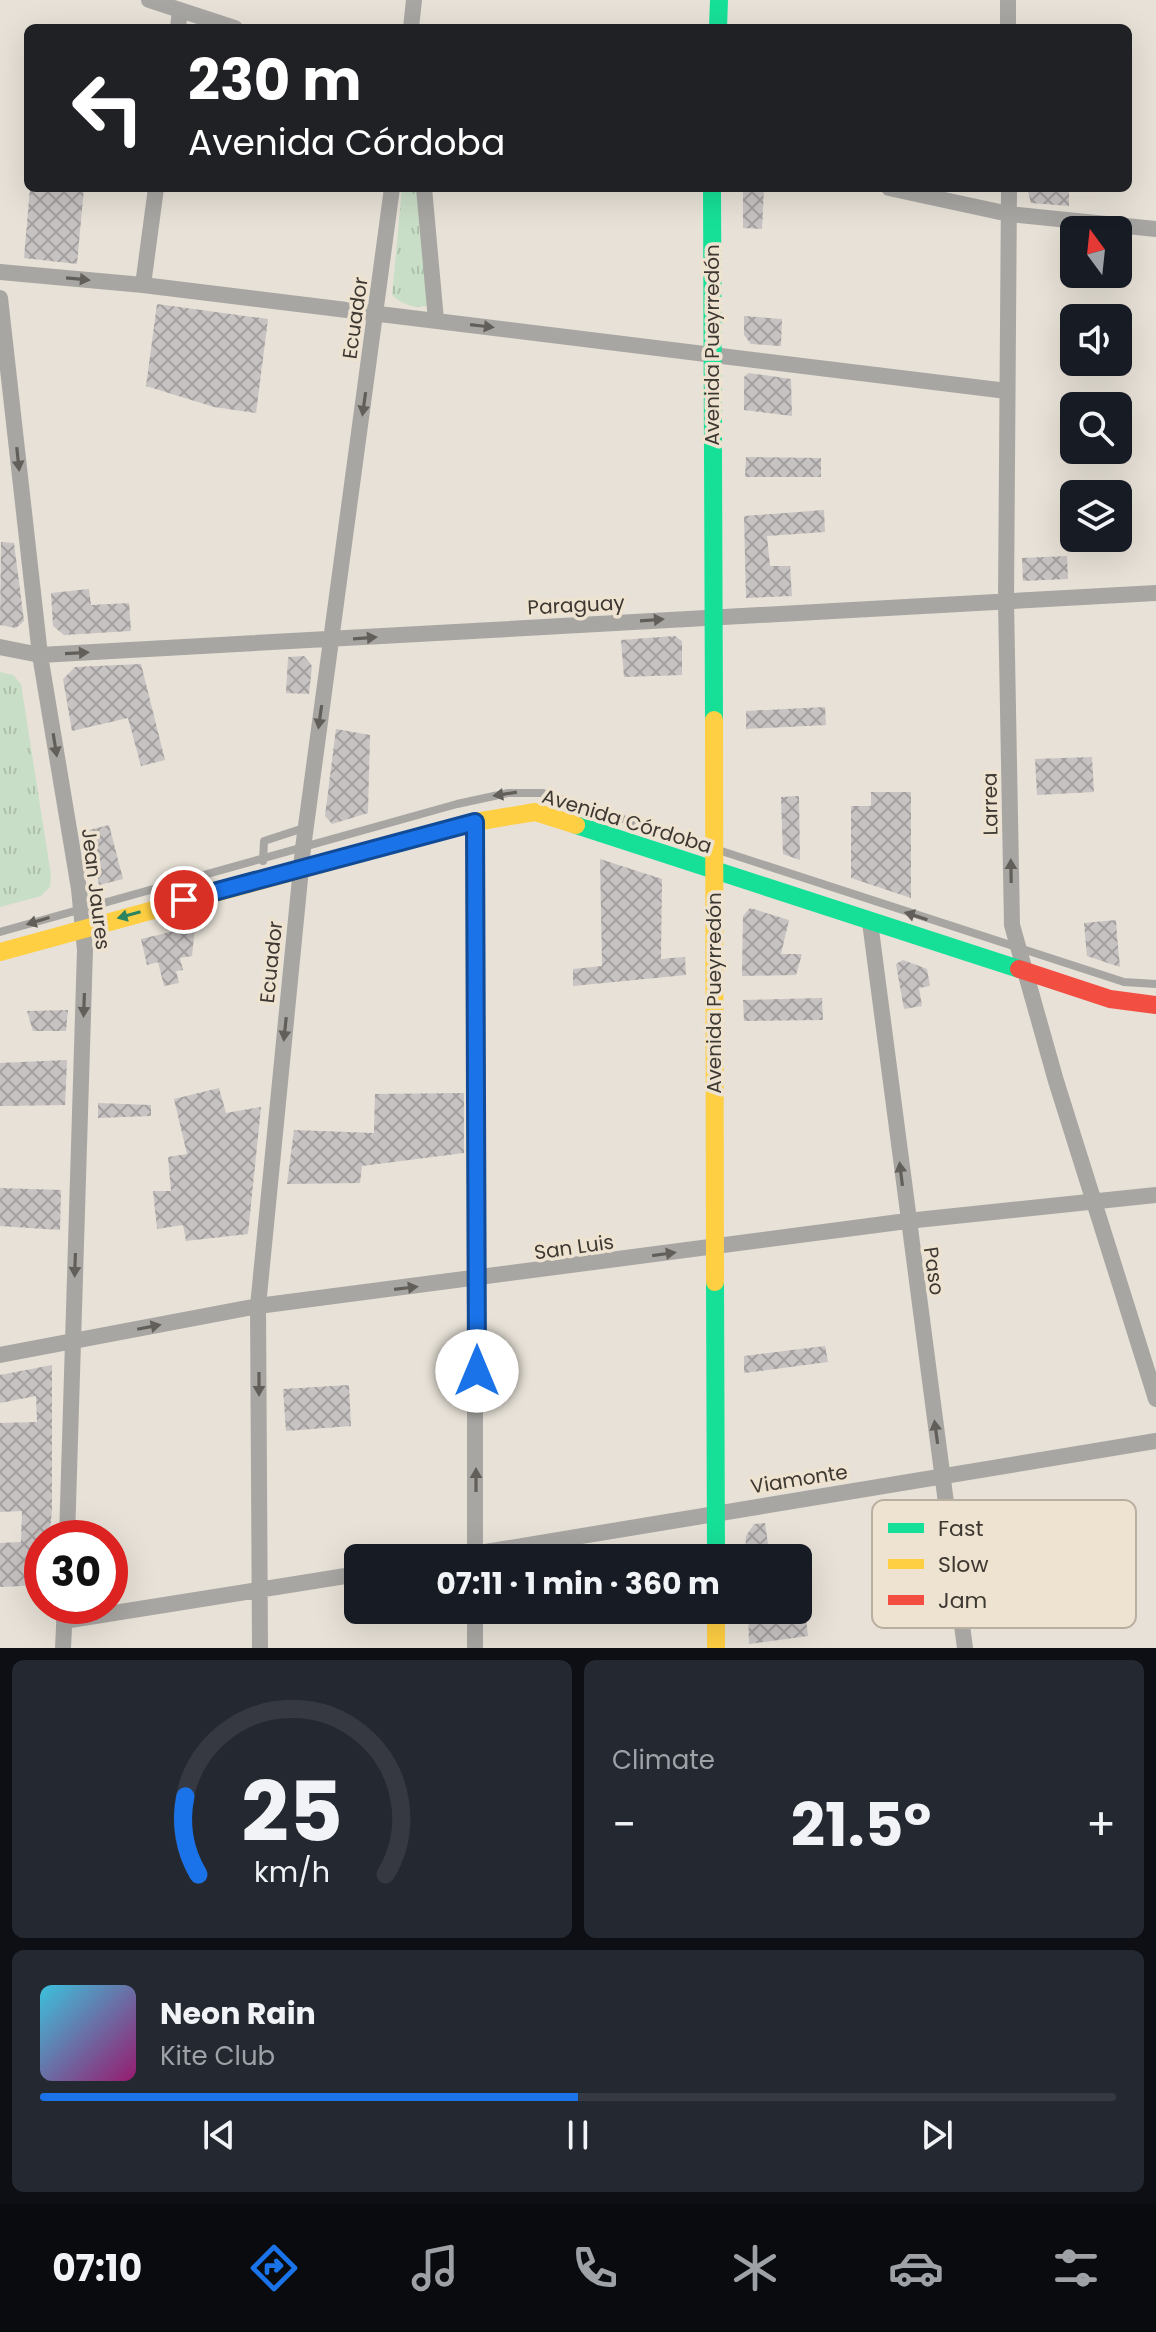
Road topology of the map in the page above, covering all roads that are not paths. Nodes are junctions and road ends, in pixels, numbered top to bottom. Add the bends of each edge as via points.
1 (149, 0) edge
2 (414, 0) edge
3 (719, 0) edge
4 (1008, 0) edge
5 (180, 10) junction
6 (178, 24) edge
7 (223, 24) edge
8 (411, 24) edge
9 (718, 24) edge
10 (1008, 24) edge
11 (155, 192) edge
12 (391, 192) edge
13 (424, 192) edge
14 (712, 192) edge
15 (907, 192) edge
16 (1009, 192) edge
17 (1009, 214) junction
18 (1156, 229) edge
19 (0, 272) edge
20 (143, 285) junction
21 (0, 298) edge
22 (376, 313) junction
23 (436, 320) junction
24 (712, 354) junction
25 (1007, 391) junction
26 (1156, 593) edge
27 (1006, 601) junction
28 (713, 616) junction
29 (330, 640) junction
30 (0, 647) edge
31 (40, 655) junction
32 (475, 822) junction
33 (305, 828) junction
34 (303, 848) junction
35 (714, 848) junction
36 (301, 868) junction
37 (714, 868) junction
38 (262, 869) junction
39 (866, 899) junction
40 (81, 908) junction
41 (870, 922) junction
42 (84, 928) junction
43 (0, 932) edge
44 (1017, 948) junction
45 (0, 952) edge
46 (1024, 972) junction
47 (1156, 984) edge
48 (1156, 1005) edge
49 (1156, 1195) edge
50 (1095, 1204) junction
51 (907, 1221) junction
52 (716, 1247) junction
53 (477, 1280) junction
54 (258, 1306) junction
55 (73, 1342) junction
56 (0, 1355) edge
57 (1156, 1399) edge
58 (1156, 1441) edge
59 (942, 1476) junction
60 (945, 1500) edge
61 (716, 1512) junction
62 (68, 1520) edge
63 (475, 1544) edge
64 (541, 1544) edge
65 (716, 1544) edge
66 (344, 1576) edge
67 (260, 1590) junction
68 (128, 1605) edge
69 (64, 1624) edge
70 (475, 1624) edge
71 (716, 1624) edge
72 (962, 1628) edge
73 (63, 1648) edge
74 (260, 1648) edge
75 (475, 1648) edge
76 (716, 1648) edge
77 (965, 1648) edge

1 - 5 street
2 - 8 street
3 - 9 main road
4 - 10 street
5 - 6 street
5 - 7 street
11 - 20 street
12 - 22 street, Ecuador
13 - 23 street
14 - 24 main road, Avenida Pueyrredón
15 - 17 street
16 - 17 street, Larrea
17 - 18 street
17 - 25 street, Larrea
19 -> 20 street
20 - 22 street
21 -> 31 street, Jean Jaures
22 - 23 street
22 -> 29 street, Ecuador
23 -> 24 street
24 - 25 street
24 - 28 main road, Avenida Pueyrredón
25 - 27 street, Larrea
26 - 27 street, Paraguay
27 - 28 street, Paraguay
44 -> 27 street, Larrea via 1012,925
29 -> 28 street, Paraguay
28 - 35 main road, Avenida Pueyrredón
31 -> 29 street, Paraguay
29 -> 33 street, Ecuador
30 - 31 street, Paraguay
31 -> 40 street, Jean Jaures
32 - 36 main road, Avenida Córdoba
32 - 37 main road, Avenida Córdoba via 523,812 548,814
32 - 53 street
33 - 34 street, Ecuador
33 - 38 lane via 264,841
35 -> 34 lane, Avenida Córdoba via 525,791 457,804
34 - 36 street, Ecuador
34 - 38 lane, Avenida Córdoba
35 - 37 main road, Avenida Pueyrredón
35 - 39 lane, Avenida Córdoba
36 - 38 main road, Avenida Córdoba
36 -> 54 street, Ecuador
37 - 41 main road, Avenida Córdoba
37 - 52 main road, Avenida Pueyrredón
38 - 40 lane, Avenida Córdoba
38 -> 42 main road, Avenida Córdoba
39 - 41 lane, Paso
44 -> 39 lane, Avenida Córdoba
40 - 42 street, Jean Jaures
40 -> 43 lane, Avenida Córdoba
41 - 46 main road, Avenida Córdoba
51 -> 41 street, Paso
42 - 45 main road, Avenida Córdoba
42 -> 55 street, Jean Jaures
44 - 46 street, Larrea
44 - 47 lane, Avenida Córdoba via 1124,982
46 - 48 main road, Avenida Córdoba via 1123,1002
46 - 50 street, Larrea
49 - 50 street, San Luis
50 - 51 street, San Luis
50 - 57 street, Larrea
51 - 52 street, San Luis
59 -> 51 street, Paso
53 -> 52 street, San Luis
52 - 61 main road, Avenida Pueyrredón
54 -> 53 street, San Luis
63 -> 53 street
55 -> 54 street, San Luis
54 -> 67 street, Ecuador
55 - 56 street, San Luis
55 - 62 street, Jean Jaures
58 - 59 street, Viamonte
59 - 60 street, Paso
59 - 61 street, Viamonte
61 - 64 street, Viamonte
61 - 65 main road, Avenida Pueyrredón
66 - 67 street
67 - 68 street
67 - 74 street, Ecuador
69 - 73 street
70 - 75 street
71 - 76 main road
72 - 77 street, Paso

